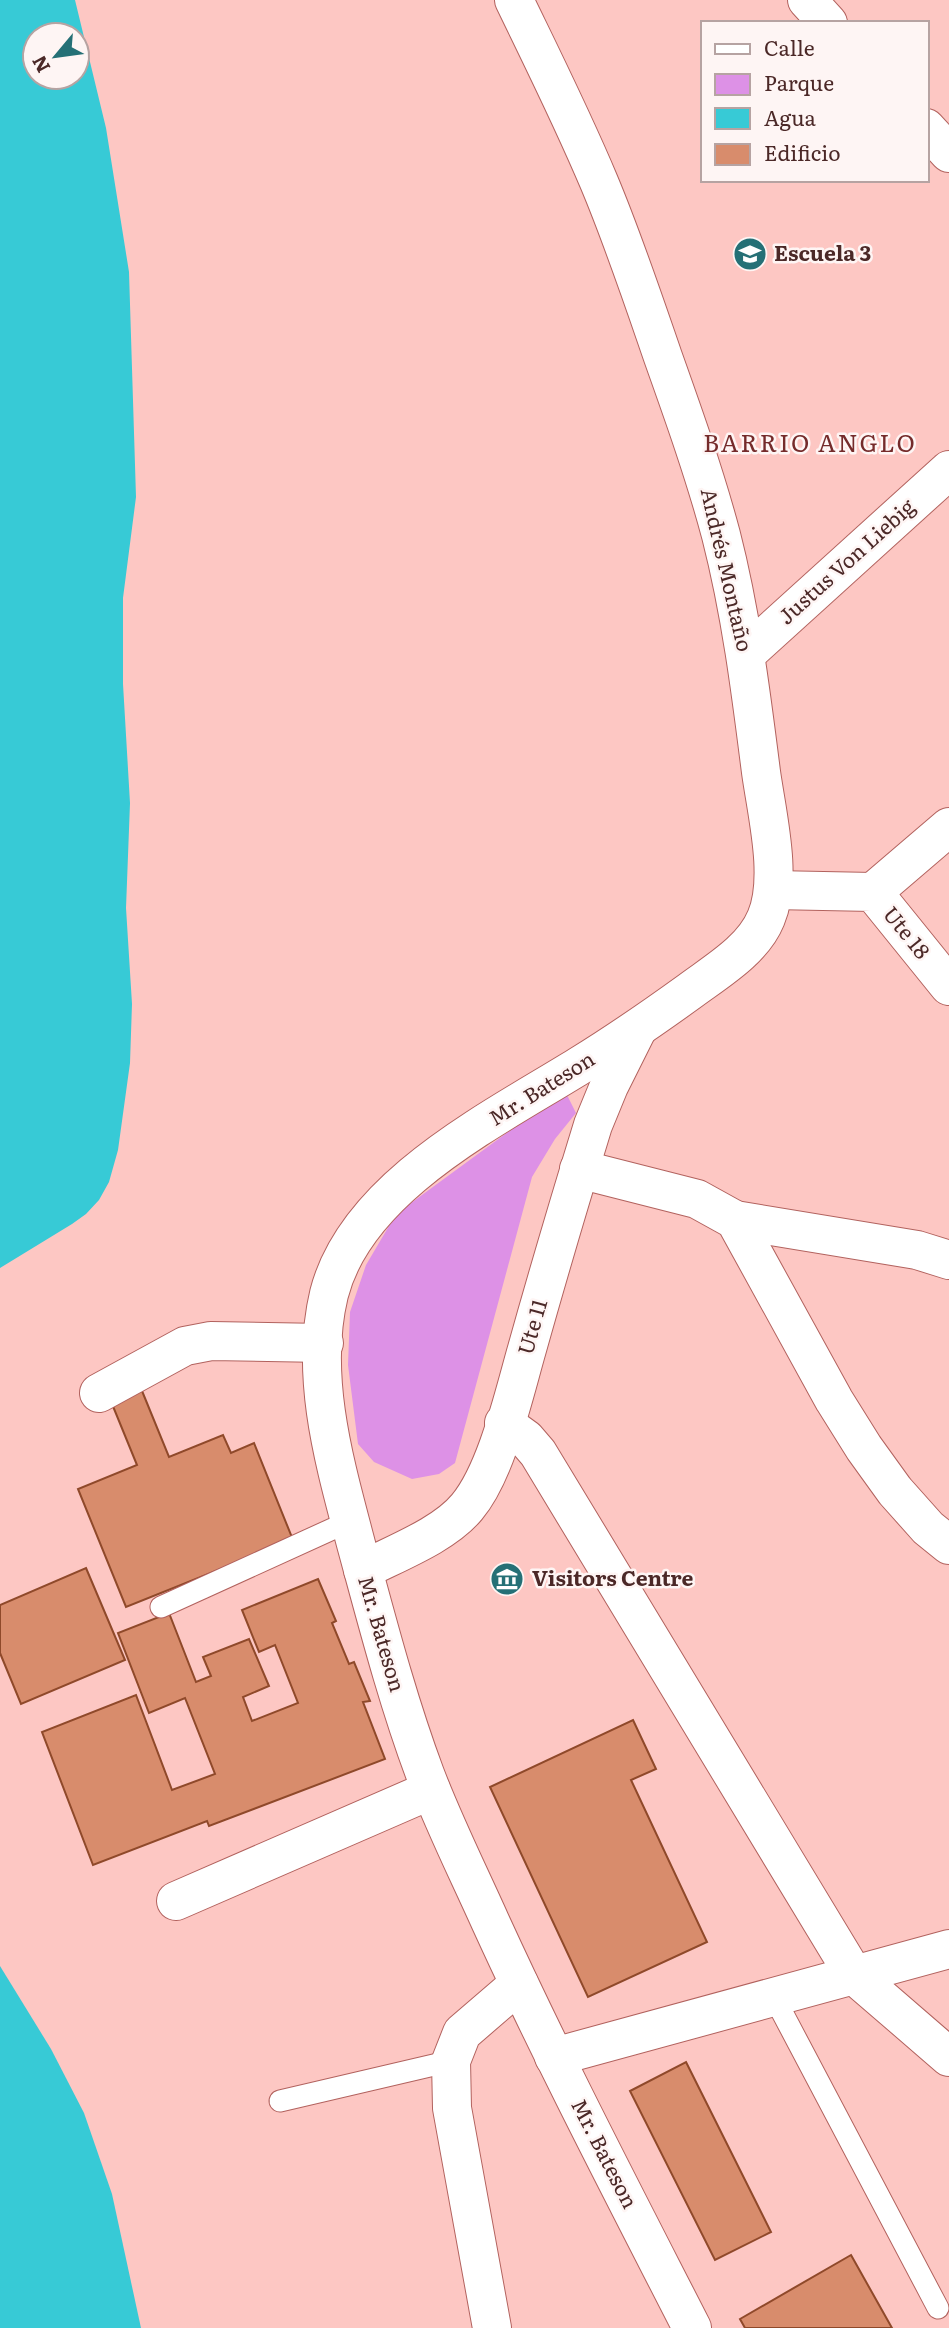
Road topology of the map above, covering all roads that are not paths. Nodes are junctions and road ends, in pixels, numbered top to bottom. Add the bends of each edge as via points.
1 (514, 0) edge
2 (807, 0) edge
3 (826, 21) edge
4 (928, 130) edge
5 (949, 153) edge
6 (949, 470) edge
7 (746, 654) junction
8 (949, 827) edge
9 (774, 890) junction
10 (873, 892) junction
11 (949, 986) edge
12 (637, 1030) junction
13 (579, 1169) junction
14 (736, 1220) junction
15 (949, 1260) edge
16 (324, 1343) junction
17 (99, 1393) dead end
18 (504, 1423) junction
19 (350, 1521) junction
20 (949, 1545) edge
21 (363, 1570) junction
22 (161, 1607) dead end
23 (431, 1790) junction
24 (176, 1901) dead end
25 (949, 1949) edge
26 (854, 1975) junction
27 (519, 1984) junction
28 (774, 1997) junction
29 (554, 2057) junction
30 (949, 2057) edge
31 (451, 2061) junction
32 (280, 2101) dead end
33 (938, 2308) dead end
34 (492, 2328) edge
35 (692, 2328) edge

1 - 7 street, Andrés Montaño via 599,182 659,345 722,538
2 - 3 street
4 - 5 street
6 - 7 street, Justus Von Liebig
7 - 9 street, Andrés Montaño
8 - 10 street
9 - 10 street, Ute 18
9 - 12 street, Andrés Montaño via 769,914 757,935
10 - 11 street, Ute 18
12 - 13 street, Ute 11 via 608,1086
12 - 16 street, Mr. Bateson via 450,1148 384,1202 359,1231 340,1264 329,1296
13 - 14 street via 697,1199
13 - 18 street, Ute 11
14 - 15 street via 917,1250
14 - 20 street via 864,1448 895,1491
16 - 17 street via 211,1341 185,1346
16 - 19 street, Mr. Bateson via 328,1433
18 - 21 street, Ute 11 via 490,1466 466,1509 442,1529
18 - 26 street via 538,1453
19 - 21 street, Mr. Bateson
19 - 22 lane
21 - 23 street, Mr. Bateson
23 - 24 street
23 - 27 street, Mr. Bateson
25 - 26 street
26 - 28 street
26 - 30 street
27 - 29 street, Mr. Bateson
27 - 31 street via 462,2033
28 - 29 street
28 - 33 lane
29 - 35 street, Mr. Bateson
31 - 32 lane
31 - 34 street via 452,2108

